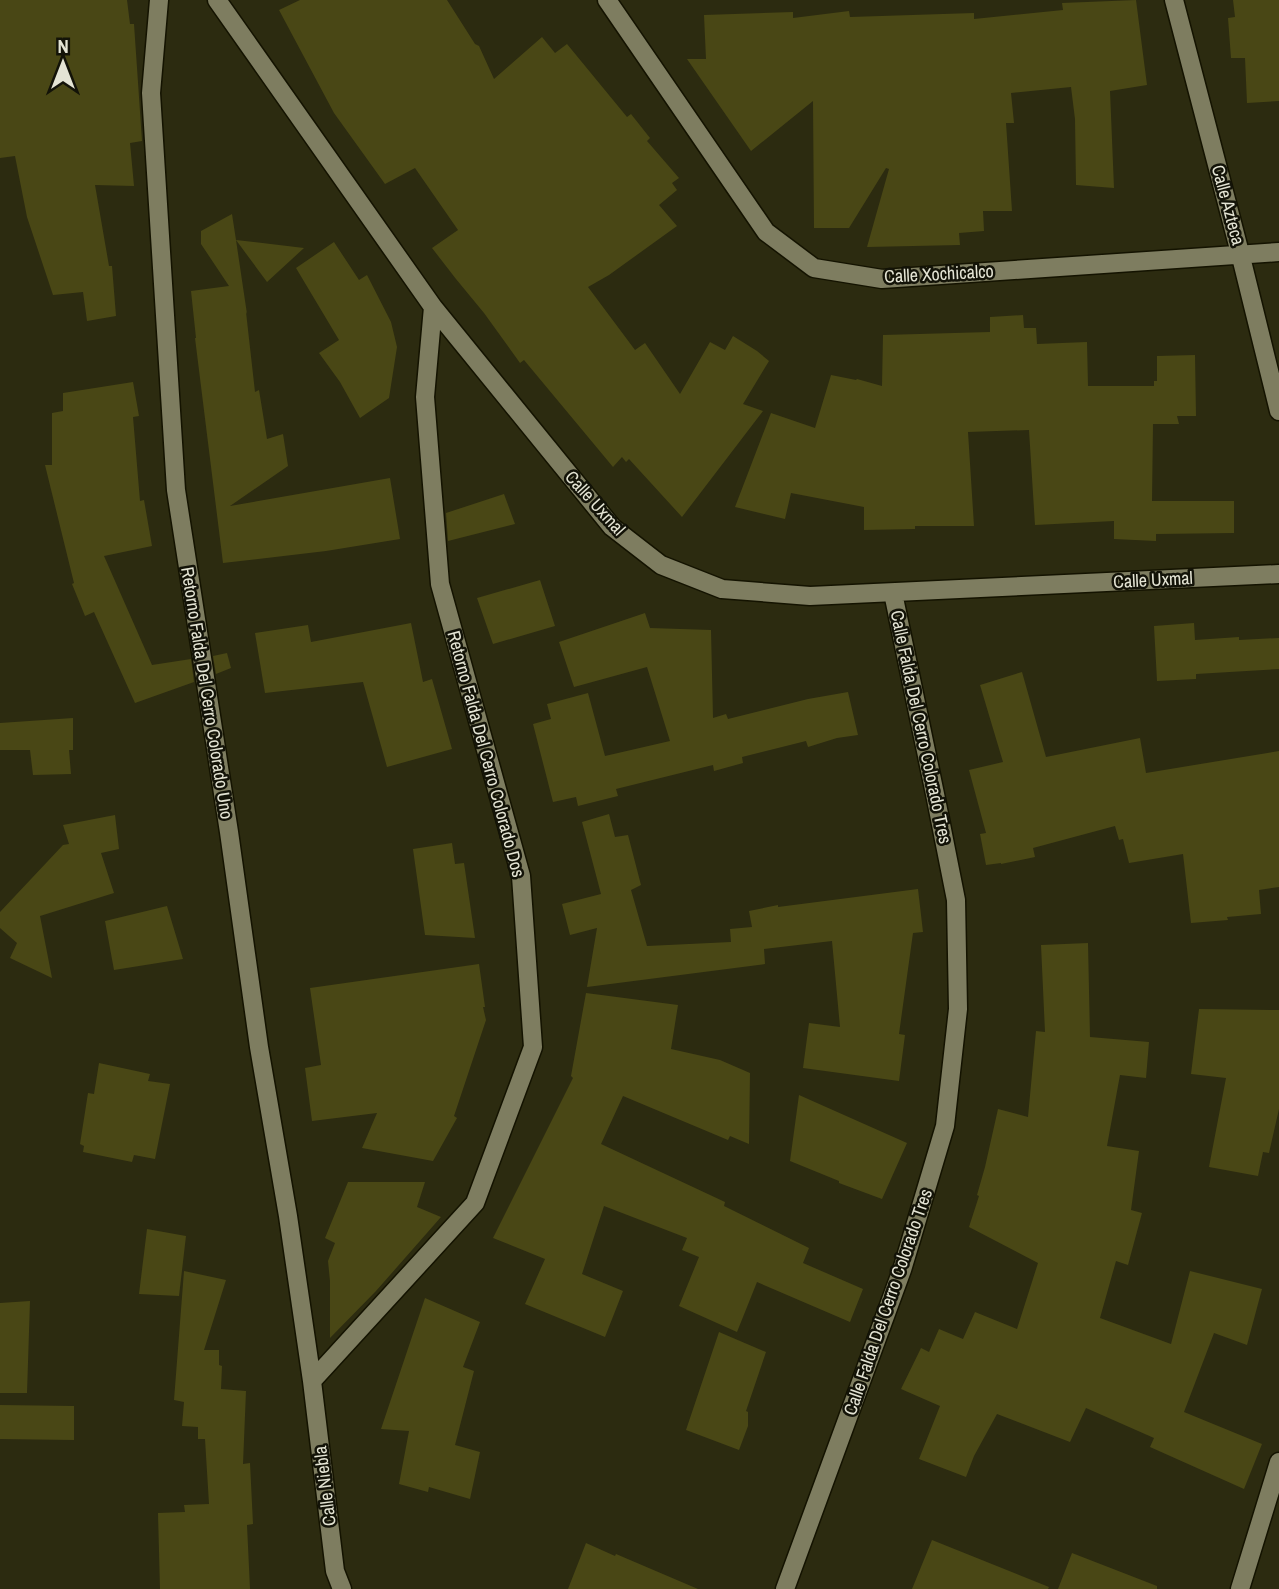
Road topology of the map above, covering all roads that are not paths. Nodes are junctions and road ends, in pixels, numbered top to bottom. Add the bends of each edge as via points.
1 (159, 0) edge
2 (218, 0) edge
3 (607, 0) edge
4 (1174, 0) edge
5 (1279, 251) edge
6 (1240, 253) junction
7 (433, 307) junction
8 (1279, 411) edge
9 (1279, 574) edge
10 (893, 593) junction
11 (312, 1381) junction
12 (1279, 1462) edge
13 (334, 1580) edge
14 (342, 1589) edge
15 (785, 1589) edge
16 (1240, 1589) edge

1 - 11 street, Retorno Falda Del Cerro Colorado Uno via 151,93 176,490
2 - 7 street, Calle Uxmal
3 - 6 street, Calle Xochicalco via 766,232 814,268 882,279
4 - 6 street, Calle Azteca
5 - 6 street, Calle Xochicalco
6 - 8 street, Calle Azteca
7 - 10 street, Calle Uxmal via 612,527 661,565 722,589 810,596
7 - 11 street, Retorno Falda Del Cerro Colorado Dos via 425,397 440,584 521,876 533,1047 475,1203
9 - 10 street, Calle Uxmal
10 - 15 street, Calle Falda Del Cerro Colorado Tres via 956,900 958,1009 945,1126 910,1244
11 - 13 street, Calle Niebla
12 - 16 street
13 - 14 street, Calle Niebla

